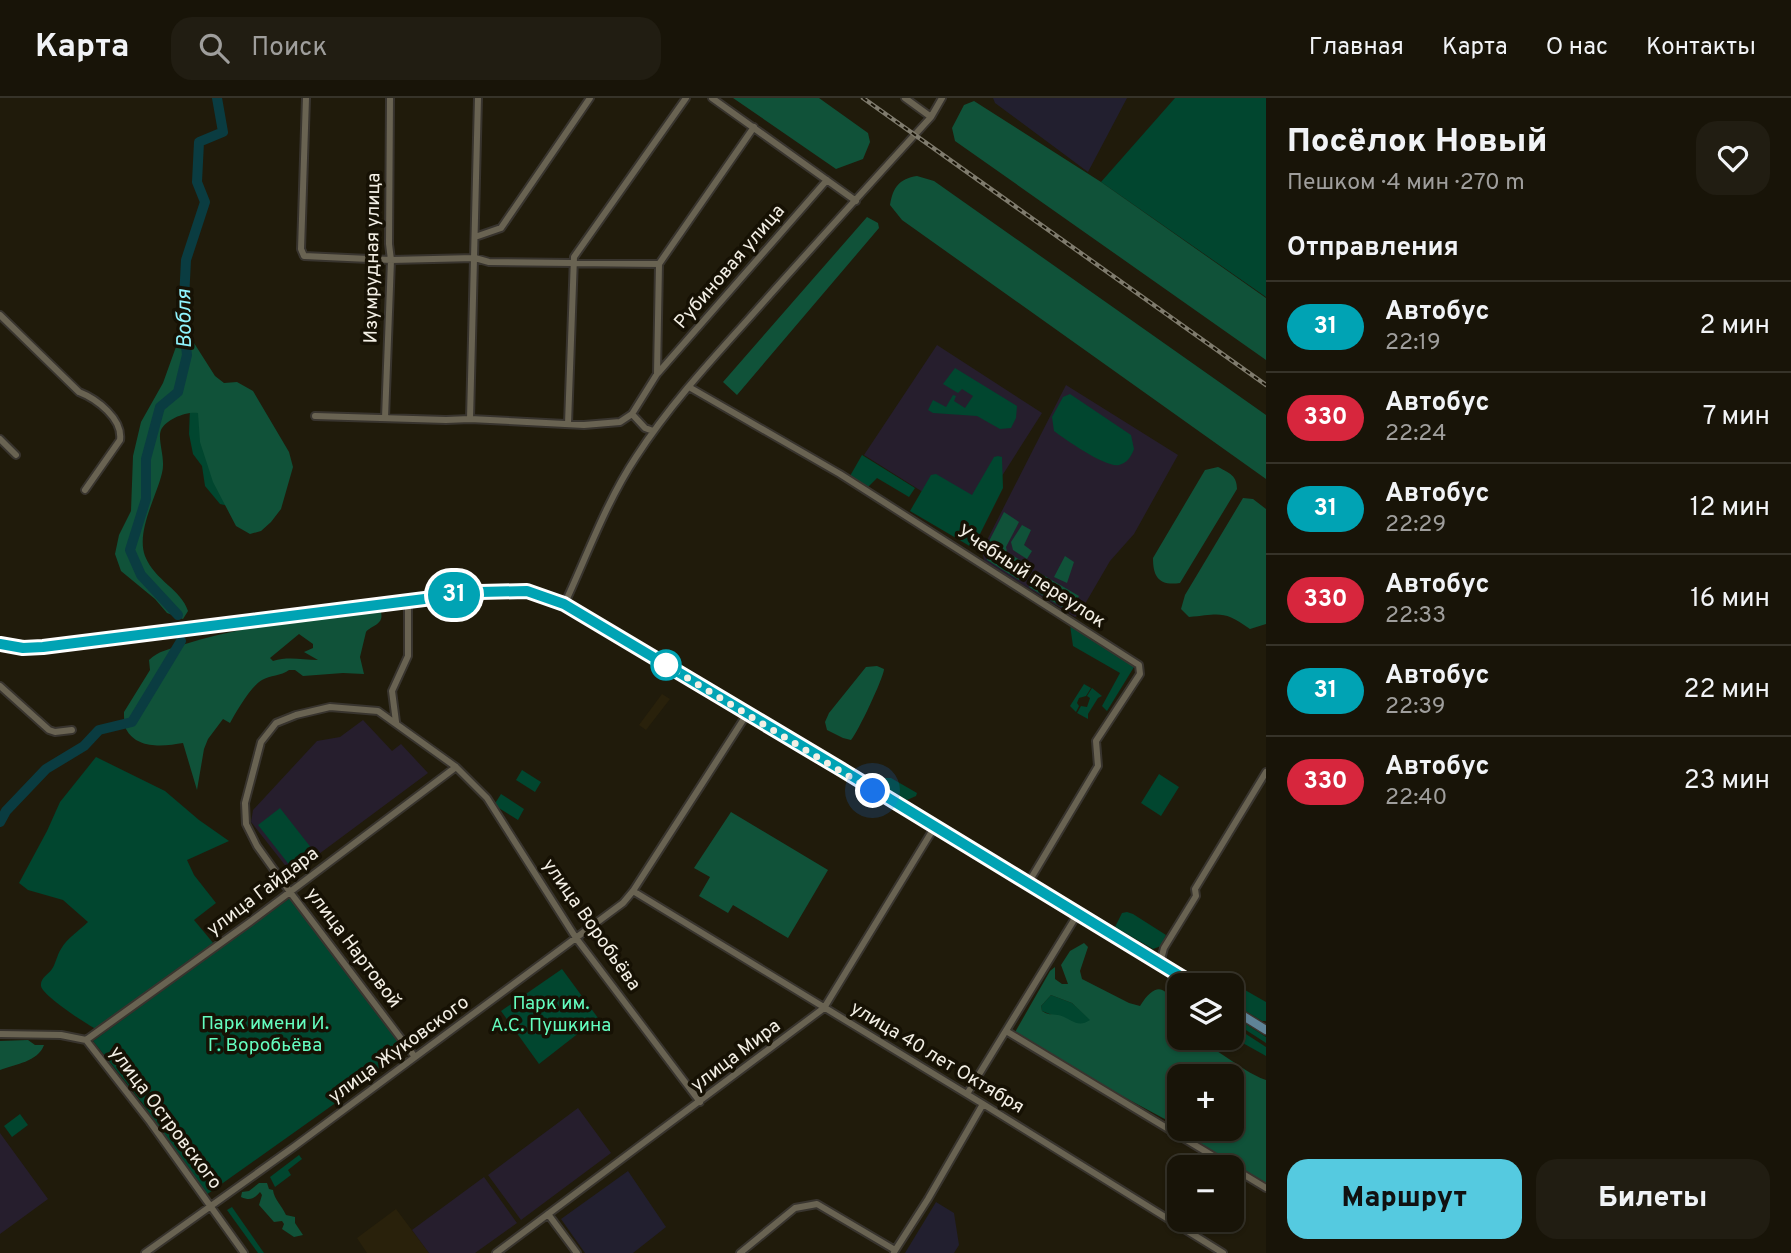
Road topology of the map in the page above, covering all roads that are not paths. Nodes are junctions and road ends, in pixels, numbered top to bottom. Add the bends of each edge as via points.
1 (306, 98) edge
2 (390, 98) edge
3 (478, 98) edge
4 (590, 98) edge
5 (686, 98) edge
6 (712, 98) edge
7 (905, 98) edge
8 (942, 98) edge
9 (931, 117) junction
10 (754, 127) junction
11 (827, 180) junction
12 (856, 201) junction
13 (475, 237) junction
14 (475, 258) junction
15 (391, 260) junction
16 (574, 262) junction
17 (659, 264) junction
18 (0, 315) edge
19 (657, 374) junction
20 (689, 387) junction
21 (632, 414) junction
22 (315, 416) dead end
23 (385, 418) junction
24 (470, 419) junction
25 (568, 424) junction
26 (653, 431) junction
27 (0, 439) edge
28 (16, 455) dead end
29 (85, 490) dead end
30 (408, 602) junction
31 (564, 604) junction
32 (0, 644) edge
33 (0, 685) edge
34 (747, 714) junction
35 (396, 722) junction
36 (72, 730) dead end
37 (456, 766) junction
38 (1266, 772) edge
39 (934, 828) junction
40 (1027, 885) junction
41 (633, 891) junction
42 (290, 892) junction
43 (1077, 915) junction
44 (576, 938) junction
45 (1160, 963) junction
46 (1175, 973) edge
47 (824, 1008) junction
48 (1244, 1016) edge
49 (1266, 1030) edge
50 (1006, 1031) junction
51 (0, 1034) edge
52 (86, 1040) junction
53 (415, 1057) junction
54 (967, 1094) junction
55 (701, 1102) junction
56 (983, 1104) junction
57 (1266, 1188) edge
58 (210, 1205) junction
59 (548, 1214) junction
60 (894, 1252) edge
61 (145, 1253) edge
62 (244, 1253) edge
63 (496, 1253) edge
64 (577, 1253) edge
65 (740, 1253) edge
66 (1223, 1253) edge

1 - 15 street via 304,256
2 - 15 street, Изумрудная улица
3 - 13 street
4 - 13 street via 501,228
5 - 16 street via 577,250
6 - 10 street
7 - 9 street
8 - 9 street
9 - 12 street
10 - 11 street
10 - 17 street
11 - 12 street
11 - 19 street, Рубиновая улица
12 - 20 street
13 - 14 street
14 - 15 street
14 - 16 street
14 - 24 street
15 - 23 street, Изумрудная улица
16 - 17 street
16 - 25 street
17 - 19 street
18 - 29 street via 79,392 114,418 121,432
19 - 21 street, Рубиновая улица
20 - 26 street
20 - 40 street, Учебный переулок via 840,474 1137,664 1141,670 1096,741 1098,766
21 - 25 street via 620,422
21 - 26 street
22 - 23 street
23 - 24 street
24 - 25 street
26 - 31 street via 619,487
27 - 28 street
30 - 31 main road via 515,590
30 - 32 main road via 43,647
30 - 35 street via 408,656 392,691
31 - 34 main road
33 - 36 street via 49,730
34 - 39 main road
34 - 41 street, улица Жуковского
35 - 37 street, улица Воробьёва
35 - 42 street, улица Нартовой via 379,711 330,707 276,723 261,742 244,803 246,824
37 - 42 street, улица Гайдара
37 - 44 street, улица Воробьёва via 487,798
38 - 45 street via 1195,889 1196,896 1164,948
39 - 40 main road
39 - 47 street, улица Мира
40 - 43 main road
41 - 44 street, улица Жуковского
41 - 47 street, улица 40 лет Октября
42 - 52 street, улица Гайдара
42 - 53 street, улица Нартовой
43 - 45 main road
43 - 50 street
44 - 53 street, улица Жуковского
44 - 55 street, улица Воробьёва
45 - 46 main road
47 - 54 street, улица 40 лет Октября
47 - 55 street, улица Мира
48 - 49 main road
50 - 54 street
50 - 57 street
51 - 52 street, улица Островского
52 - 58 street, улица Островского
53 - 58 street, улица Жуковского
54 - 56 street, улица 40 лет Октября
55 - 59 street, улица Мира
56 - 60 street
56 - 66 street, улица 40 лет Октября
58 - 61 street, улица Жуковского
58 - 62 street, улица Островского
59 - 63 street, улица Мира
59 - 64 street
60 - 65 street via 817,1204 795,1208

